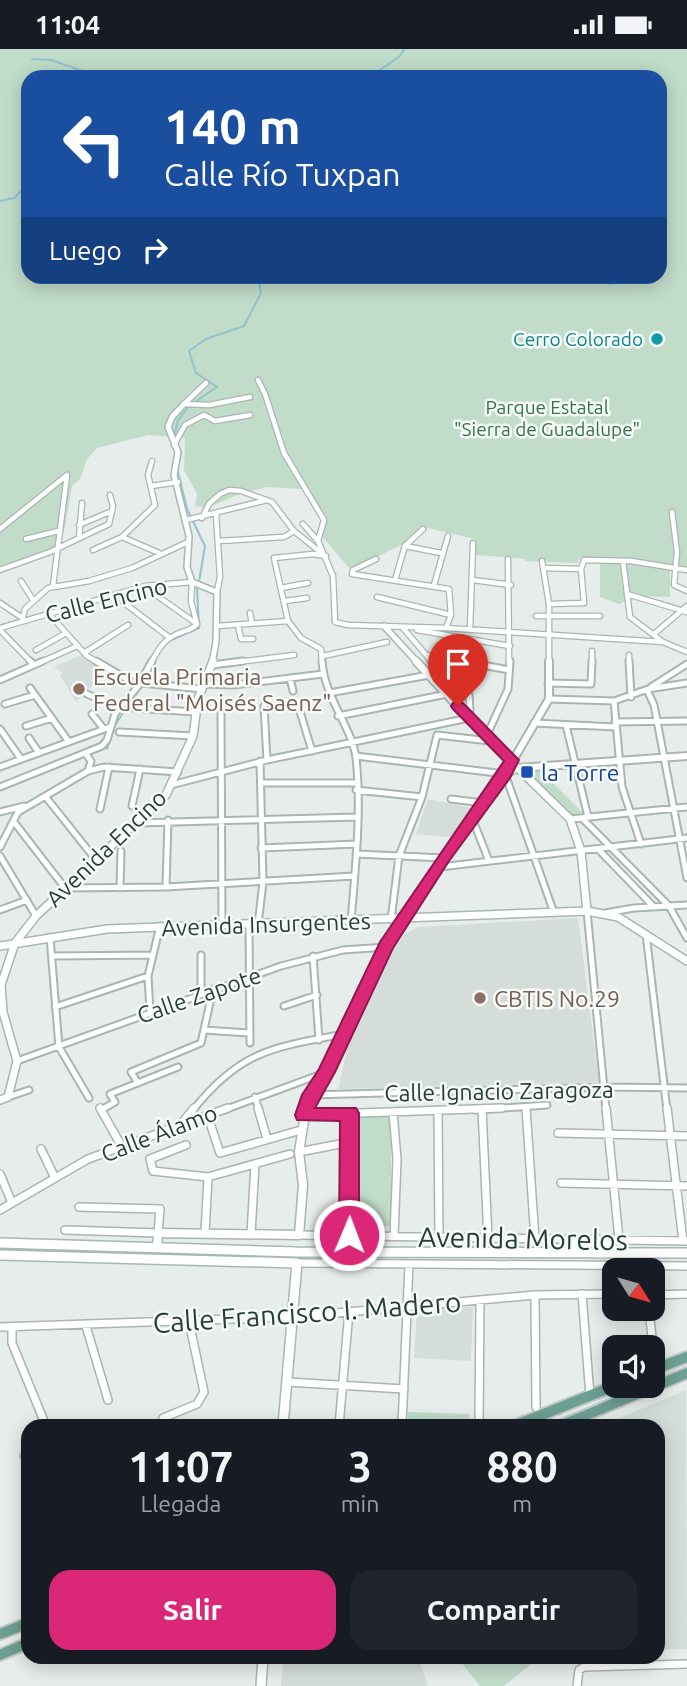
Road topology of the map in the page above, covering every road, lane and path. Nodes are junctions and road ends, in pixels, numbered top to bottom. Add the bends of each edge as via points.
1 (258, 380) dead end
2 (206, 383) dead end
3 (250, 397) dead end
4 (188, 405) junction
5 (250, 415) dead end
6 (175, 443) junction
7 (152, 461) dead end
8 (177, 482) junction
9 (151, 486) junction
10 (110, 495) dead end
11 (270, 501) junction
12 (82, 503) dead end
13 (112, 511) junction
14 (672, 512) dead end
15 (216, 514) junction
16 (202, 518) junction
17 (189, 520) junction
18 (303, 524) dead end
19 (79, 525) junction
20 (0, 529) edge
21 (423, 529) dead end
22 (58, 531) junction
23 (295, 531) junction
24 (448, 536) dead end
25 (122, 537) junction
26 (79, 538) junction
27 (26, 539) dead end
28 (219, 541) junction
29 (318, 541) junction
30 (188, 542) junction
31 (473, 543) dead end
32 (405, 546) junction
33 (57, 549) junction
34 (93, 549) dead end
35 (677, 552) junction
36 (687, 552) edge
37 (159, 553) junction
38 (441, 553) junction
39 (326, 556) junction
40 (376, 559) dead end
41 (508, 559) dead end
42 (623, 561) junction
43 (543, 565) joint
44 (581, 569) junction
45 (675, 569) junction
46 (0, 570) edge
47 (687, 570) edge
48 (395, 580) junction
49 (473, 580) junction
50 (21, 581) dead end
51 (308, 583) dead end
52 (196, 584) junction
53 (434, 585) junction
54 (511, 585) junction
55 (53, 586) junction
56 (281, 588) junction
57 (687, 591) edge
58 (217, 592) junction
59 (627, 594) junction
60 (156, 595) dead end
61 (377, 597) dead end
62 (307, 598) dead end
63 (33, 600) junction
64 (285, 601) junction
65 (123, 602) dead end
66 (0, 603) edge
67 (549, 604) junction
68 (686, 609) edge
69 (250, 613) dead end
70 (49, 614) junction
71 (450, 615) junction
72 (537, 616) dead end
73 (549, 616) junction
74 (600, 616) dead end
75 (332, 617) joint
76 (21, 619) junction
77 (288, 621) junction
78 (252, 623) junction
79 (197, 624) junction
80 (128, 625) dead end
81 (238, 625) junction
82 (217, 626) junction
83 (384, 626) junction
84 (405, 628) junction
85 (446, 628) junction
86 (0, 629) edge
87 (470, 630) junction
88 (66, 633) junction
89 (511, 634) junction
90 (654, 634) junction
91 (550, 635) junction
92 (170, 638) junction
93 (253, 639) dead end
94 (387, 642) dead end
95 (663, 642) junction
96 (78, 646) junction
97 (510, 646) junction
98 (36, 650) dead end
99 (592, 651) dead end
100 (687, 652) edge
101 (84, 653) junction
102 (294, 655) dead end
103 (427, 655) junction
104 (629, 655) dead end
105 (323, 656) junction
106 (687, 664) edge
107 (34, 665) junction
108 (212, 665) junction
109 (509, 670) junction
110 (323, 674) junction
111 (429, 675) junction
112 (1, 678) edge
113 (289, 678) junction
114 (548, 683) junction
115 (687, 683) edge
116 (141, 685) junction
117 (203, 686) junction
118 (30, 688) dead end
119 (648, 689) junction
120 (293, 691) dead end
121 (329, 693) junction
122 (87, 694) dead end
123 (447, 694) junction
124 (35, 695) junction
125 (469, 695) dead end
126 (631, 697) junction
127 (548, 699) junction
128 (614, 701) junction
129 (5, 704) dead end
130 (298, 705) dead end
131 (264, 706) dead end
132 (119, 708) junction
133 (133, 708) dead end
134 (195, 712) junction
135 (92, 713) dead end
136 (221, 714) dead end
137 (470, 714) junction
138 (338, 716) junction
139 (52, 718) junction
140 (657, 721) junction
141 (687, 721) edge
142 (534, 723) junction
143 (616, 725) junction
144 (26, 726) dead end
145 (566, 726) junction
146 (110, 727) junction
147 (103, 728) junction
148 (0, 729) edge
149 (119, 732) dead end
150 (193, 736) junction
151 (29, 738) dead end
152 (488, 739) junction
153 (69, 742) junction
154 (350, 743) junction
155 (312, 751) junction
156 (39, 753) junction
157 (86, 754) junction
158 (356, 756) junction
159 (687, 756) edge
160 (663, 757) junction
161 (21, 759) junction
162 (267, 760) junction
163 (512, 760) junction
164 (260, 761) junction
165 (618, 762) junction
166 (429, 764) junction
167 (574, 765) junction
168 (0, 767) edge
169 (109, 767) junction
170 (518, 768) junction
171 (140, 769) junction
172 (88, 771) junction
173 (222, 771) junction
174 (178, 772) junction
175 (505, 774) junction
176 (262, 783) junction
177 (357, 783) junction
178 (171, 785) junction
179 (0, 787) edge
180 (356, 790) junction
181 (45, 796) junction
182 (422, 797) junction
183 (451, 799) dead end
184 (482, 803) junction
185 (25, 806) junction
186 (132, 806) dead end
187 (687, 807) edge
188 (100, 809) dead end
189 (673, 809) junction
190 (0, 813) edge
191 (632, 813) junction
192 (357, 817) junction
193 (262, 818) junction
194 (472, 818) junction
195 (585, 818) junction
196 (222, 819) junction
197 (570, 819) junction
198 (168, 820) junction
199 (14, 823) junction
200 (138, 823) junction
201 (687, 838) edge
202 (678, 839) junction
203 (641, 844) junction
204 (357, 845) junction
205 (0, 847) edge
206 (261, 848) junction
207 (611, 848) junction
208 (598, 849) junction
209 (581, 851) junction
210 (121, 852) dead end
211 (356, 854) junction
212 (534, 855) junction
213 (0, 856) edge
214 (399, 856) junction
215 (444, 858) junction
216 (96, 860) junction
217 (489, 861) junction
218 (438, 867) junction
219 (354, 876) junction
220 (687, 878) edge
221 (262, 882) junction
222 (222, 884) junction
223 (166, 887) junction
224 (65, 888) junction
225 (120, 888) junction
226 (27, 901) junction
227 (687, 905) edge
228 (653, 906) junction
229 (669, 906) junction
230 (0, 910) edge
231 (587, 911) junction
232 (554, 913) junction
233 (605, 913) junction
234 (36, 916) junction
235 (391, 920) junction
236 (402, 920) junction
237 (351, 922) junction
238 (222, 925) junction
239 (249, 925) junction
240 (258, 925) junction
241 (160, 926) junction
242 (646, 933) junction
243 (686, 936) edge
244 (50, 937) junction
245 (15, 943) junction
246 (0, 946) edge
247 (386, 947) junction
248 (153, 954) junction
249 (52, 955) junction
250 (201, 955) dead end
251 (313, 956) junction
252 (687, 961) edge
253 (148, 976) junction
254 (251, 976) junction
255 (0, 985) edge
256 (214, 989) junction
257 (201, 994) junction
258 (317, 995) junction
259 (284, 1006) dead end
260 (55, 1007) junction
261 (150, 1011) junction
262 (2, 1012) edge
263 (204, 1030) junction
264 (249, 1033) junction
265 (345, 1034) junction
266 (319, 1040) junction
267 (250, 1043) dead end
268 (59, 1047) junction
269 (17, 1061) junction
270 (178, 1067) dead end
271 (327, 1072) junction
272 (138, 1083) junction
273 (606, 1087) junction
274 (665, 1088) junction
275 (687, 1088) edge
276 (29, 1090) dead end
277 (311, 1095) junction
278 (255, 1097) junction
279 (89, 1098) dead end
280 (4, 1099) edge
281 (547, 1105) dead end
282 (526, 1107) junction
283 (482, 1109) junction
284 (393, 1112) junction
285 (439, 1112) junction
286 (350, 1113) junction
287 (304, 1115) junction
288 (181, 1124) junction
289 (211, 1126) dead end
290 (301, 1130) junction
291 (558, 1133) dead end
292 (610, 1134) junction
293 (670, 1135) junction
294 (687, 1136) edge
295 (267, 1139) junction
296 (350, 1142) junction
297 (186, 1145) dead end
298 (122, 1147) junction
299 (41, 1149) dead end
300 (299, 1152) junction
301 (290, 1154) dead end
302 (255, 1164) junction
303 (0, 1174) edge
304 (208, 1177) junction
305 (55, 1178) junction
306 (561, 1183) dead end
307 (615, 1184) junction
308 (677, 1186) junction
309 (687, 1186) edge
310 (12, 1203) junction
311 (79, 1207) dead end
312 (0, 1210) edge
313 (65, 1230) dead end
314 (158, 1233) junction
315 (205, 1233) junction
316 (251, 1234) junction
317 (299, 1235) junction
318 (349, 1235) junction
319 (394, 1236) junction
320 (439, 1237) junction
321 (488, 1238) junction
322 (535, 1239) junction
323 (615, 1239) junction
324 (569, 1240) junction
325 (685, 1241) edge
326 (0, 1243) edge
327 (157, 1248) junction
328 (296, 1252) junction
329 (585, 1253) junction
330 (596, 1253) junction
331 (687, 1253) edge
332 (0, 1255) edge
333 (250, 1261) junction
334 (297, 1263) junction
335 (409, 1264) junction
336 (687, 1266) edge
337 (582, 1294) junction
338 (602, 1294) edge
339 (687, 1294) edge
340 (536, 1295) junction
341 (665, 1295) edge
342 (480, 1300) junction
343 (407, 1307) junction
344 (349, 1311) junction
345 (292, 1317) junction
346 (189, 1322) junction
347 (86, 1326) junction
348 (0, 1327) edge
349 (12, 1327) junction
350 (687, 1357) edge
351 (665, 1366) edge
352 (687, 1373) edge
353 (287, 1382) junction
354 (342, 1387) junction
355 (404, 1389) junction
356 (602, 1391) edge
357 (590, 1396) junction
358 (108, 1400) dead end
359 (536, 1407) dead end
360 (163, 1417) dead end
361 (43, 1419) edge
362 (284, 1419) edge
363 (340, 1419) edge
364 (402, 1419) edge
365 (479, 1419) edge
366 (532, 1419) edge
367 (577, 1419) edge
368 (21, 1626) edge
369 (0, 1634) edge
370 (21, 1646) edge
371 (0, 1655) edge
372 (263, 1664) edge
373 (687, 1664) edge
374 (261, 1686) edge
375 (577, 1686) edge

1 - 29 street via 280,443 324,520
2 - 4 street
3 - 4 street
4 - 6 main road via 174,412 168,429
5 - 6 street via 215,421 204,415 185,425
6 - 8 main road
7 - 9 street
8 - 9 street
8 - 17 main road
9 - 25 street via 155,505
10 - 13 street
11 - 15 street
11 - 16 street via 242,491 225,491 209,504
11 - 23 street
12 - 19 street
13 - 19 street
13 - 26 street via 109,524
14 - 35 street
15 - 16 street
15 - 28 street
16 - 17 street
17 - 30 main road
18 - 29 street
19 - 26 street
20 - 22 street via 67,475
21 - 32 street
22 - 27 street
22 - 33 street
23 - 28 street via 284,537
23 - 39 street
24 - 38 street
25 - 34 street
25 - 37 street
26 - 33 street
28 - 58 street
29 - 39 street
30 - 37 street
30 - 52 main road via 187,568
31 - 49 street
32 - 38 street
32 - 48 street
33 - 46 street
33 - 55 street
35 - 36 street
35 - 45 street
37 - 55 street via 132,568
38 - 53 street
39 - 56 street via 274,558
39 - 75 street via 335,589
40 - 48 street via 352,574
41 - 54 street
42 - 44 street via 582,562
42 - 45 street
42 - 59 street
43 - 44 street
43 - 67 street
44 - 67 street via 584,603
45 - 47 street
45 - 57 street via 674,585
48 - 53 street
49 - 54 street
49 - 87 street
50 - 63 street
51 - 56 street
52 - 58 main road, Calle Encino
52 - 70 street, Calle Encino via 145,586
52 - 79 street via 191,601
53 - 71 street via 449,589
54 - 89 street
55 - 63 street
56 - 64 street
58 - 82 main road, Avenida Encino
59 - 68 street
59 - 90 street via 630,617
60 - 79 street
61 - 71 street
62 - 64 street
63 - 76 street
64 - 77 street
65 - 92 street
66 - 76 street
67 - 73 street
68 - 90 street
69 - 78 street
70 - 76 street, Calle Encino
70 - 88 street
71 - 85 street
72 - 73 street
73 - 74 street
73 - 91 street
75 - 83 street via 340,624
76 - 86 street, Calle Encino
77 - 78 street
77 - 105 street via 301,638 321,649
78 - 81 street
79 - 92 street
80 - 101 street
81 - 82 street
81 - 93 street via 241,639
82 - 108 main road, Avenida Encino
83 - 84 street
83 - 111 main road
84 - 85 street
84 - 97 street
84 - 103 street
85 - 87 street
86 - 107 street
87 - 89 street
88 - 96 street
88 - 98 street
89 - 91 street
89 - 97 street
90 - 95 street
91 - 95 street
91 - 114 street
92 - 116 street via 155,652
94 - 105 street
95 - 100 street
96 - 101 street
96 - 107 street
97 - 109 street
99 - 114 street via 591,684
101 - 116 street
102 - 108 street
103 - 109 street
103 - 137 street
104 - 126 street
105 - 110 street
106 - 119 street
107 - 112 street
108 - 117 main road, Avenida Encino
109 - 152 street via 508,689
110 - 113 street
110 - 121 street
111 - 121 street
111 - 123 main road
113 - 117 street
113 - 120 street
114 - 127 street
115 - 119 street
116 - 117 street
116 - 132 street
117 - 134 main road, Avenida Encino
118 - 124 street
119 - 126 street
119 - 140 street
121 - 138 street
122 - 132 street
123 - 137 main road
123 - 138 street
124 - 129 street
124 - 139 street
125 - 137 street
126 - 128 street
127 - 128 street
127 - 142 street
128 - 143 street
130 - 155 street
131 - 162 street
132 - 146 street
133 - 134 street
134 - 150 main road, Avenida Encino
135 - 147 street
136 - 173 street
137 - 152 main road
137 - 154 street
138 - 154 street
139 - 144 street
139 - 153 street
140 - 141 street
140 - 143 street
140 - 160 street
142 - 145 street
142 - 163 street
143 - 145 street
143 - 165 street
145 - 167 street
146 - 147 street
146 - 157 street via 107,740
147 - 153 street
148 - 161 street
149 - 150 street
150 - 174 main road, Avenida Encino
151 - 156 street
152 - 163 main road
152 - 166 street via 437,735
153 - 156 street
154 - 155 street
154 - 158 street
155 - 162 street
156 - 161 street
157 - 172 street via 91,761
157 - 179 street
158 - 166 street
158 - 177 street
159 - 160 street
160 - 165 street
160 - 189 street
161 - 168 street
162 - 164 street
163 - 170 main road
163 - 175 street
164 - 173 street
164 - 176 street
165 - 167 street
165 - 191 street
166 - 175 street
166 - 182 street
167 - 170 street
167 - 195 street
169 - 171 street
169 - 172 street
169 - 188 street
170 - 175 street
170 - 197 main road
171 - 174 street
171 - 186 street
172 - 181 street
173 - 178 street
173 - 196 street
174 - 178 main road, Avenida Encino
175 - 184 street
175 - 212 street
176 - 177 street
176 - 193 street
177 - 180 street
178 - 200 main road, Avenida Encino
180 - 182 street
180 - 192 street
181 - 185 street
181 - 216 street
182 - 214 street
183 - 184 street
184 - 194 street
185 - 190 street
185 - 199 street
187 - 189 street
189 - 191 street
189 - 202 street
191 - 195 street
191 - 203 street
192 - 193 street
192 - 204 street
193 - 196 street
193 - 206 street
194 - 215 street
194 - 217 street
195 - 197 street
195 - 207 street
196 - 198 street
196 - 222 street
197 - 209 main road
198 - 200 street
198 - 223 street
199 - 205 street
199 - 224 street
200 - 216 main road, Avenida Encino
201 - 202 street
202 - 203 street
202 - 220 street
203 - 207 street
204 - 206 street
204 - 211 street
206 - 221 street
207 - 208 street
207 - 229 street
208 - 209 street
208 - 228 street
209 - 212 street
209 - 231 main road
210 - 225 street
211 - 214 street
211 - 219 street
212 - 217 street
212 - 232 street
213 - 226 street
214 - 215 street
214 - 235 street
215 - 218 street
216 - 224 main road, Avenida Encino
217 - 218 street
218 - 236 street
219 - 221 street
219 - 237 street
221 - 222 street
221 - 240 street
222 - 223 street
222 - 238 street
223 - 225 street
224 - 225 street
224 - 234 main road, Avenida Encino
226 - 230 street
226 - 234 street
227 - 229 street
228 - 229 street
228 - 233 street
229 - 243 street
231 - 232 main road, Avenida Insurgentes
231 - 233 main road, Avenida Insurgentes
231 - 273 street
232 - 236 main road, Avenida Insurgentes
233 - 242 main road, Avenida Insurgentes
234 - 245 main road, Avenida Encino
235 - 236 main road, Avenida Insurgentes
235 - 237 main road, Avenida Insurgentes
236 - 247 street
237 - 240 main road, Avenida Insurgentes
238 - 239 main road, Avenida Insurgentes
238 - 241 main road, Avenida Insurgentes
239 - 240 main road, Avenida Insurgentes
239 - 254 street
241 - 244 main road, Avenida Insurgentes
241 - 248 street
242 - 252 main road, Avenida Insurgentes
242 - 274 street
244 - 245 main road, Avenida Insurgentes
244 - 249 street
245 - 246 main road, Avenida Insurgentes
245 - 255 main road, Avenida Encino
247 - 251 street, Calle Zapote
247 - 265 street
248 - 249 street
248 - 253 street
249 - 260 street
250 - 257 street
251 - 254 street, Calle Zapote
251 - 258 street
253 - 260 street
253 - 261 street
254 - 256 street, Calle Zapote
254 - 264 street
255 - 262 main road, Avenida Encino
256 - 257 street, Calle Zapote
256 - 263 street
257 - 261 street, Calle Zapote
258 - 259 street
258 - 266 street
260 - 268 street
261 - 268 street, Calle Zapote
262 - 269 main road, Avenida Encino
263 - 264 street
263 - 272 street via 201,1043 131,1072
264 - 267 street
265 - 266 street
265 - 271 street
266 - 288 street via 261,1054 235,1066
268 - 269 street, Calle Zapote
268 - 279 street
269 - 280 main road, Avenida Encino
270 - 272 street
271 - 277 street
271 - 278 street, Calle Álamo
272 - 298 street via 110,1094 115,1103 100,1108
273 - 274 street, Calle Ignacio Zaragoza
273 - 277 street, Calle Ignacio Zaragoza
273 - 292 street
274 - 275 street, Calle Ignacio Zaragoza
274 - 293 street
276 - 280 street
277 - 287 street
278 - 288 street, Calle Álamo
278 - 295 street
281 - 282 street
282 - 283 street
282 - 322 street
283 - 285 street
283 - 321 street
284 - 285 street
284 - 286 street
284 - 319 street via 397,1159
285 - 320 street
286 - 287 street
286 - 296 street
287 - 290 street
288 - 298 street, Calle Álamo
289 - 295 street via 220,1153
290 - 295 street
290 - 300 street
291 - 292 street
292 - 293 street
292 - 307 street
293 - 294 street
293 - 308 street
296 - 300 street
296 - 318 street
297 - 304 street via 150,1159 153,1171
298 - 305 street, Calle Álamo
299 - 305 street
300 - 317 street via 303,1185
301 - 302 street
302 - 304 street
302 - 316 street
303 - 310 street
304 - 315 street
305 - 310 street, Calle Álamo
306 - 307 street
307 - 308 street
307 - 323 street
308 - 309 street
308 - 325 street
310 - 312 street, Calle Álamo
311 - 314 street via 160,1209
313 - 314 street, Avenida Morelos
314 - 315 street, Avenida Morelos
314 - 327 street
315 - 316 street, Avenida Morelos
316 - 317 street, Avenida Morelos
317 - 318 street, Avenida Morelos
318 - 319 street, Avenida Morelos
319 - 320 street, Avenida Morelos
320 - 321 street, Avenida Morelos
321 - 322 street, Avenida Morelos
322 - 324 street, Avenida Morelos
323 - 324 street, Avenida Morelos
323 - 325 street, Avenida Morelos
323 - 330 main road
324 - 329 main road
326 - 327 main road
327 - 328 main road
328 - 329 main road
328 - 333 main road
329 - 330 main road
330 - 331 main road
332 - 333 main road
333 - 334 main road
334 - 335 street
334 - 345 main road
335 - 336 street
335 - 343 street
337 - 338 street, Calle Francisco I. Madero
337 - 340 street, Calle Francisco I. Madero
337 - 357 street
339 - 341 street
340 - 342 street, Calle Francisco I. Madero
340 - 359 street
342 - 343 street, Calle Francisco I. Madero
342 - 365 street
343 - 344 street, Calle Francisco I. Madero
343 - 355 street
344 - 345 street, Calle Francisco I. Madero
344 - 354 street
345 - 346 street, Calle Francisco I. Madero
345 - 353 main road
346 - 347 street, Calle Francisco I. Madero
346 - 360 street via 204,1392 197,1404
347 - 349 street, Calle Francisco I. Madero
347 - 358 street
348 - 349 street, Calle Francisco I. Madero
349 - 361 street via 12,1343
350 - 351 main road
352 - 367 main road
353 - 354 street
353 - 362 main road
354 - 355 street
354 - 363 street
355 - 364 street
356 - 357 main road
357 - 366 main road
368 - 369 main road
370 - 371 main road
372 - 374 main road
373 - 375 street via 584,1667 579,1670

